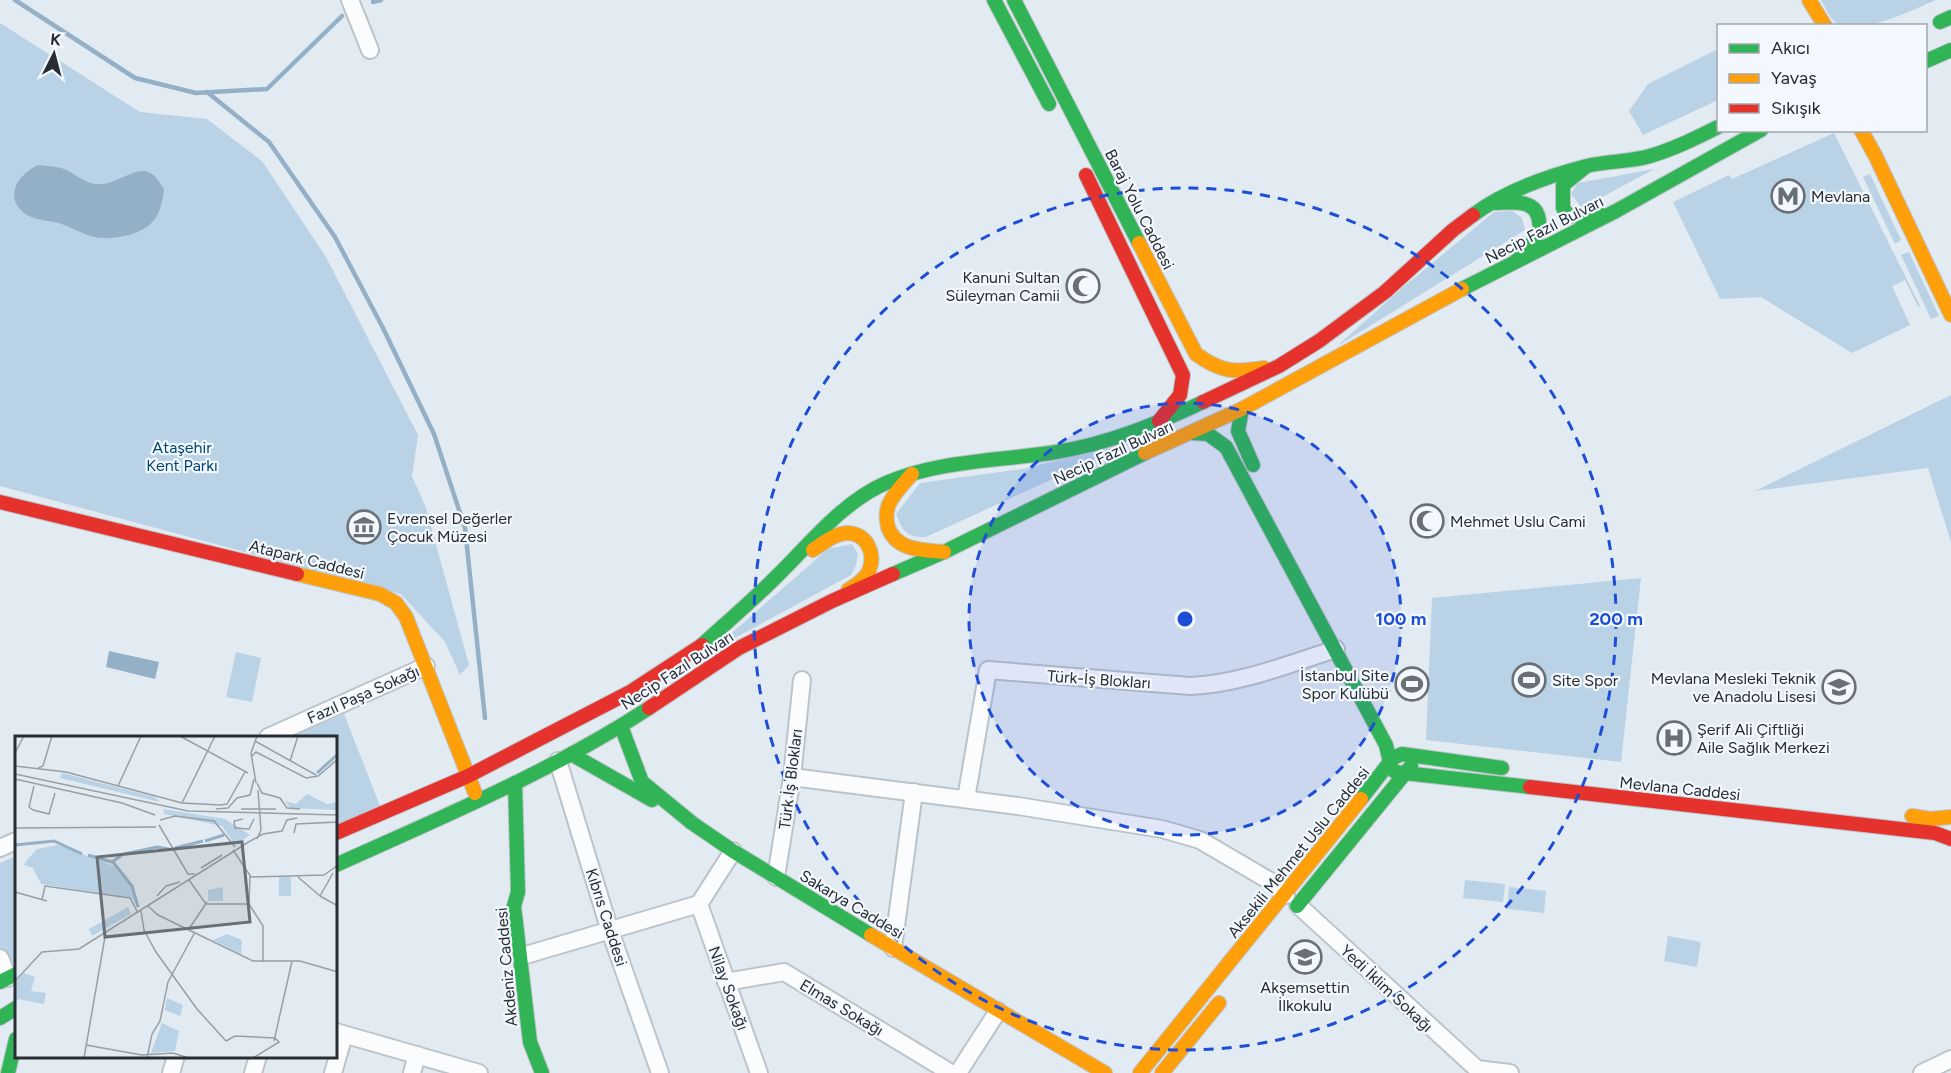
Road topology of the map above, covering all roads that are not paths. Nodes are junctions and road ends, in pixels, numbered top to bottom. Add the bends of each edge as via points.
1 (350, 0) edge
2 (994, 0) edge
3 (1014, 0) edge
4 (1809, 0) edge
5 (1948, 20) edge
6 (1824, 24) edge
7 (1927, 28) edge
8 (370, 50) dead end
9 (1951, 51) edge
10 (1927, 61) edge
11 (1054, 115) dead end
12 (1717, 128) edge
13 (1757, 132) edge
14 (1862, 132) edge
15 (1877, 132) edge
16 (1587, 166) junction
17 (1082, 167) dead end
18 (1107, 180) junction
19 (1092, 188) junction
20 (1489, 203) junction
21 (1616, 211) junction
22 (1515, 261) junction
23 (1951, 292) edge
24 (1951, 315) edge
25 (1279, 366) junction
26 (1242, 409) junction
27 (1157, 423) junction
28 (1192, 433) junction
29 (912, 474) junction
30 (1260, 477) dead end
31 (0, 502) edge
32 (944, 552) junction
33 (787, 566) junction
34 (832, 601) junction
35 (1343, 643) junction
36 (426, 666) junction
37 (802, 680) dead end
38 (1386, 716) dead end
39 (621, 726) junction
40 (270, 736) edge
41 (1407, 756) junction
42 (564, 757) junction
43 (1391, 763) junction
44 (1514, 769) dead end
45 (1405, 773) junction
46 (468, 776) junction
47 (792, 777) junction
48 (515, 783) junction
49 (914, 792) junction
50 (966, 799) junction
51 (478, 800) junction
52 (1897, 815) dead end
53 (1951, 817) edge
54 (692, 823) junction
55 (338, 832) edge
56 (1951, 839) edge
57 (15, 841) edge
58 (0, 848) edge
59 (733, 851) junction
60 (338, 864) edge
61 (776, 877) junction
62 (699, 904) junction
63 (1292, 904) junction
64 (610, 931) junction
65 (893, 948) junction
66 (519, 957) junction
67 (0, 958) edge
68 (8, 978) edge
69 (726, 982) junction
70 (1227, 993) dead end
71 (15, 1009) edge
72 (998, 1011) junction
73 (0, 1018) edge
74 (340, 1033) edge
75 (15, 1043) edge
76 (417, 1055) junction
77 (257, 1058) edge
78 (336, 1058) edge
79 (1951, 1059) edge
80 (1475, 1071) edge
81 (8, 1073) edge
82 (253, 1073) edge
83 (333, 1073) edge
84 (412, 1073) edge
85 (479, 1073) edge
86 (542, 1073) edge
87 (660, 1073) edge
88 (759, 1073) edge
89 (951, 1073) edge
90 (958, 1073) edge
91 (1105, 1073) edge
92 (1140, 1073) edge
93 (1162, 1073) edge
94 (1510, 1073) edge
95 (1922, 1073) edge

1 - 8 street
2 - 11 main road
3 - 18 main road, Baraj Yolu Caddesi
4 - 6 main road
5 - 7 main road
9 - 10 main road
12 - 16 main road, Necip Fazıl Bulvarı via 1650,156
13 - 21 main road, Necip Fazıl Bulvarı
14 - 24 main road
15 - 23 main road
16 - 20 main road, Necip Fazıl Bulvarı
16 - 21 main road via 1563,185 1563,207 1568,215 1591,218
17 - 19 main road, Baraj Yolu Caddesi
18 - 19 main road
18 - 25 main road, Baraj Yolu Caddesi via 1196,354 1211,366 1235,373
19 - 27 main road, Baraj Yolu Caddesi via 1183,375 1180,398
20 - 22 main road via 1516,201 1529,204 1538,212 1537,236
20 - 25 main road, Necip Fazıl Bulvarı via 1385,292
21 - 22 main road, Necip Fazıl Bulvarı
22 - 26 main road, Necip Fazıl Bulvarı
25 - 27 main road, Necip Fazıl Bulvarı
26 - 28 main road, Necip Fazıl Bulvarı
26 - 30 main road via 1237,424 1239,436
27 - 29 main road, Necip Fazıl Bulvarı via 1117,438 1058,452 950,465
28 - 32 main road, Necip Fazıl Bulvarı
28 - 35 main road, Aksekili Mehmet Uslu Caddesi via 1205,432 1226,447
29 - 32 main road via 889,504 887,531 911,548
29 - 33 main road, Necip Fazıl Bulvarı via 862,496
31 - 36 main road, Atapark Caddesi via 380,594 396,603 406,617
32 - 34 main road, Necip Fazıl Bulvarı
33 - 34 main road via 839,535 858,536 868,543 872,553 868,574
33 - 46 main road, Necip Fazıl Bulvarı via 701,646 630,692
34 - 39 main road, Necip Fazıl Bulvarı via 739,648
35 - 43 main road, Aksekili Mehmet Uslu Caddesi
35 - 50 street, Türk-İş Blokları via 1209,686 988,670
36 - 40 street, Fazıl Paşa Sokağı
36 - 46 main road, Atapark Caddesi
37 - 47 street, Türk İş Blokları
38 - 41 main road
39 - 42 main road, Necip Fazıl Bulvarı
39 - 54 main road, Sakarya Caddesi via 642,782
41 - 43 main road via 1399,754
41 - 44 main road
41 - 45 main road via 1411,767
42 - 48 main road, Necip Fazıl Bulvarı
42 - 54 main road
42 - 64 street, Kıbrıs Caddesi
43 - 45 main road via 1395,772
43 - 63 main road, Aksekili Mehmet Uslu Caddesi
45 - 56 main road, Mevlana Caddesi via 1935,833
45 - 63 main road, Aksekili Mehmet Uslu Caddesi
46 - 51 main road, Atapark Caddesi
46 - 55 main road, Necip Fazıl Bulvarı
47 - 49 street
47 - 61 street, Türk İş Blokları
48 - 51 main road, Necip Fazıl Bulvarı
48 - 66 main road, Akdeniz Caddesi via 518,892 514,906
49 - 50 street
49 - 65 street
50 - 63 street via 1183,834 1270,881
51 - 60 main road, Necip Fazıl Bulvarı
52 - 53 main road
54 - 59 main road, Sakarya Caddesi
57 - 58 street
59 - 61 main road, Sakarya Caddesi
59 - 62 street
61 - 65 main road, Sakarya Caddesi
62 - 64 street
62 - 69 street, Nilay Sokağı
63 - 80 street, Yedi İklim Sokağı
63 - 92 main road, Aksekili Mehmet Uslu Caddesi
64 - 66 street
64 - 87 street, Kıbrıs Caddesi
65 - 72 main road, Sakarya Caddesi
66 - 86 main road, Akdeniz Caddesi via 530,1042
67 - 68 street
69 - 88 street, Nilay Sokağı
69 - 89 street, Elmas Sokağı via 784,972
70 - 93 main road
71 - 73 main road
72 - 90 street
72 - 91 main road, Sakarya Caddesi
74 - 76 street
75 - 81 main road
76 - 84 street
76 - 85 street
77 - 82 street
78 - 83 street
79 - 95 street
80 - 94 street, Yedi İklim Sokağı

